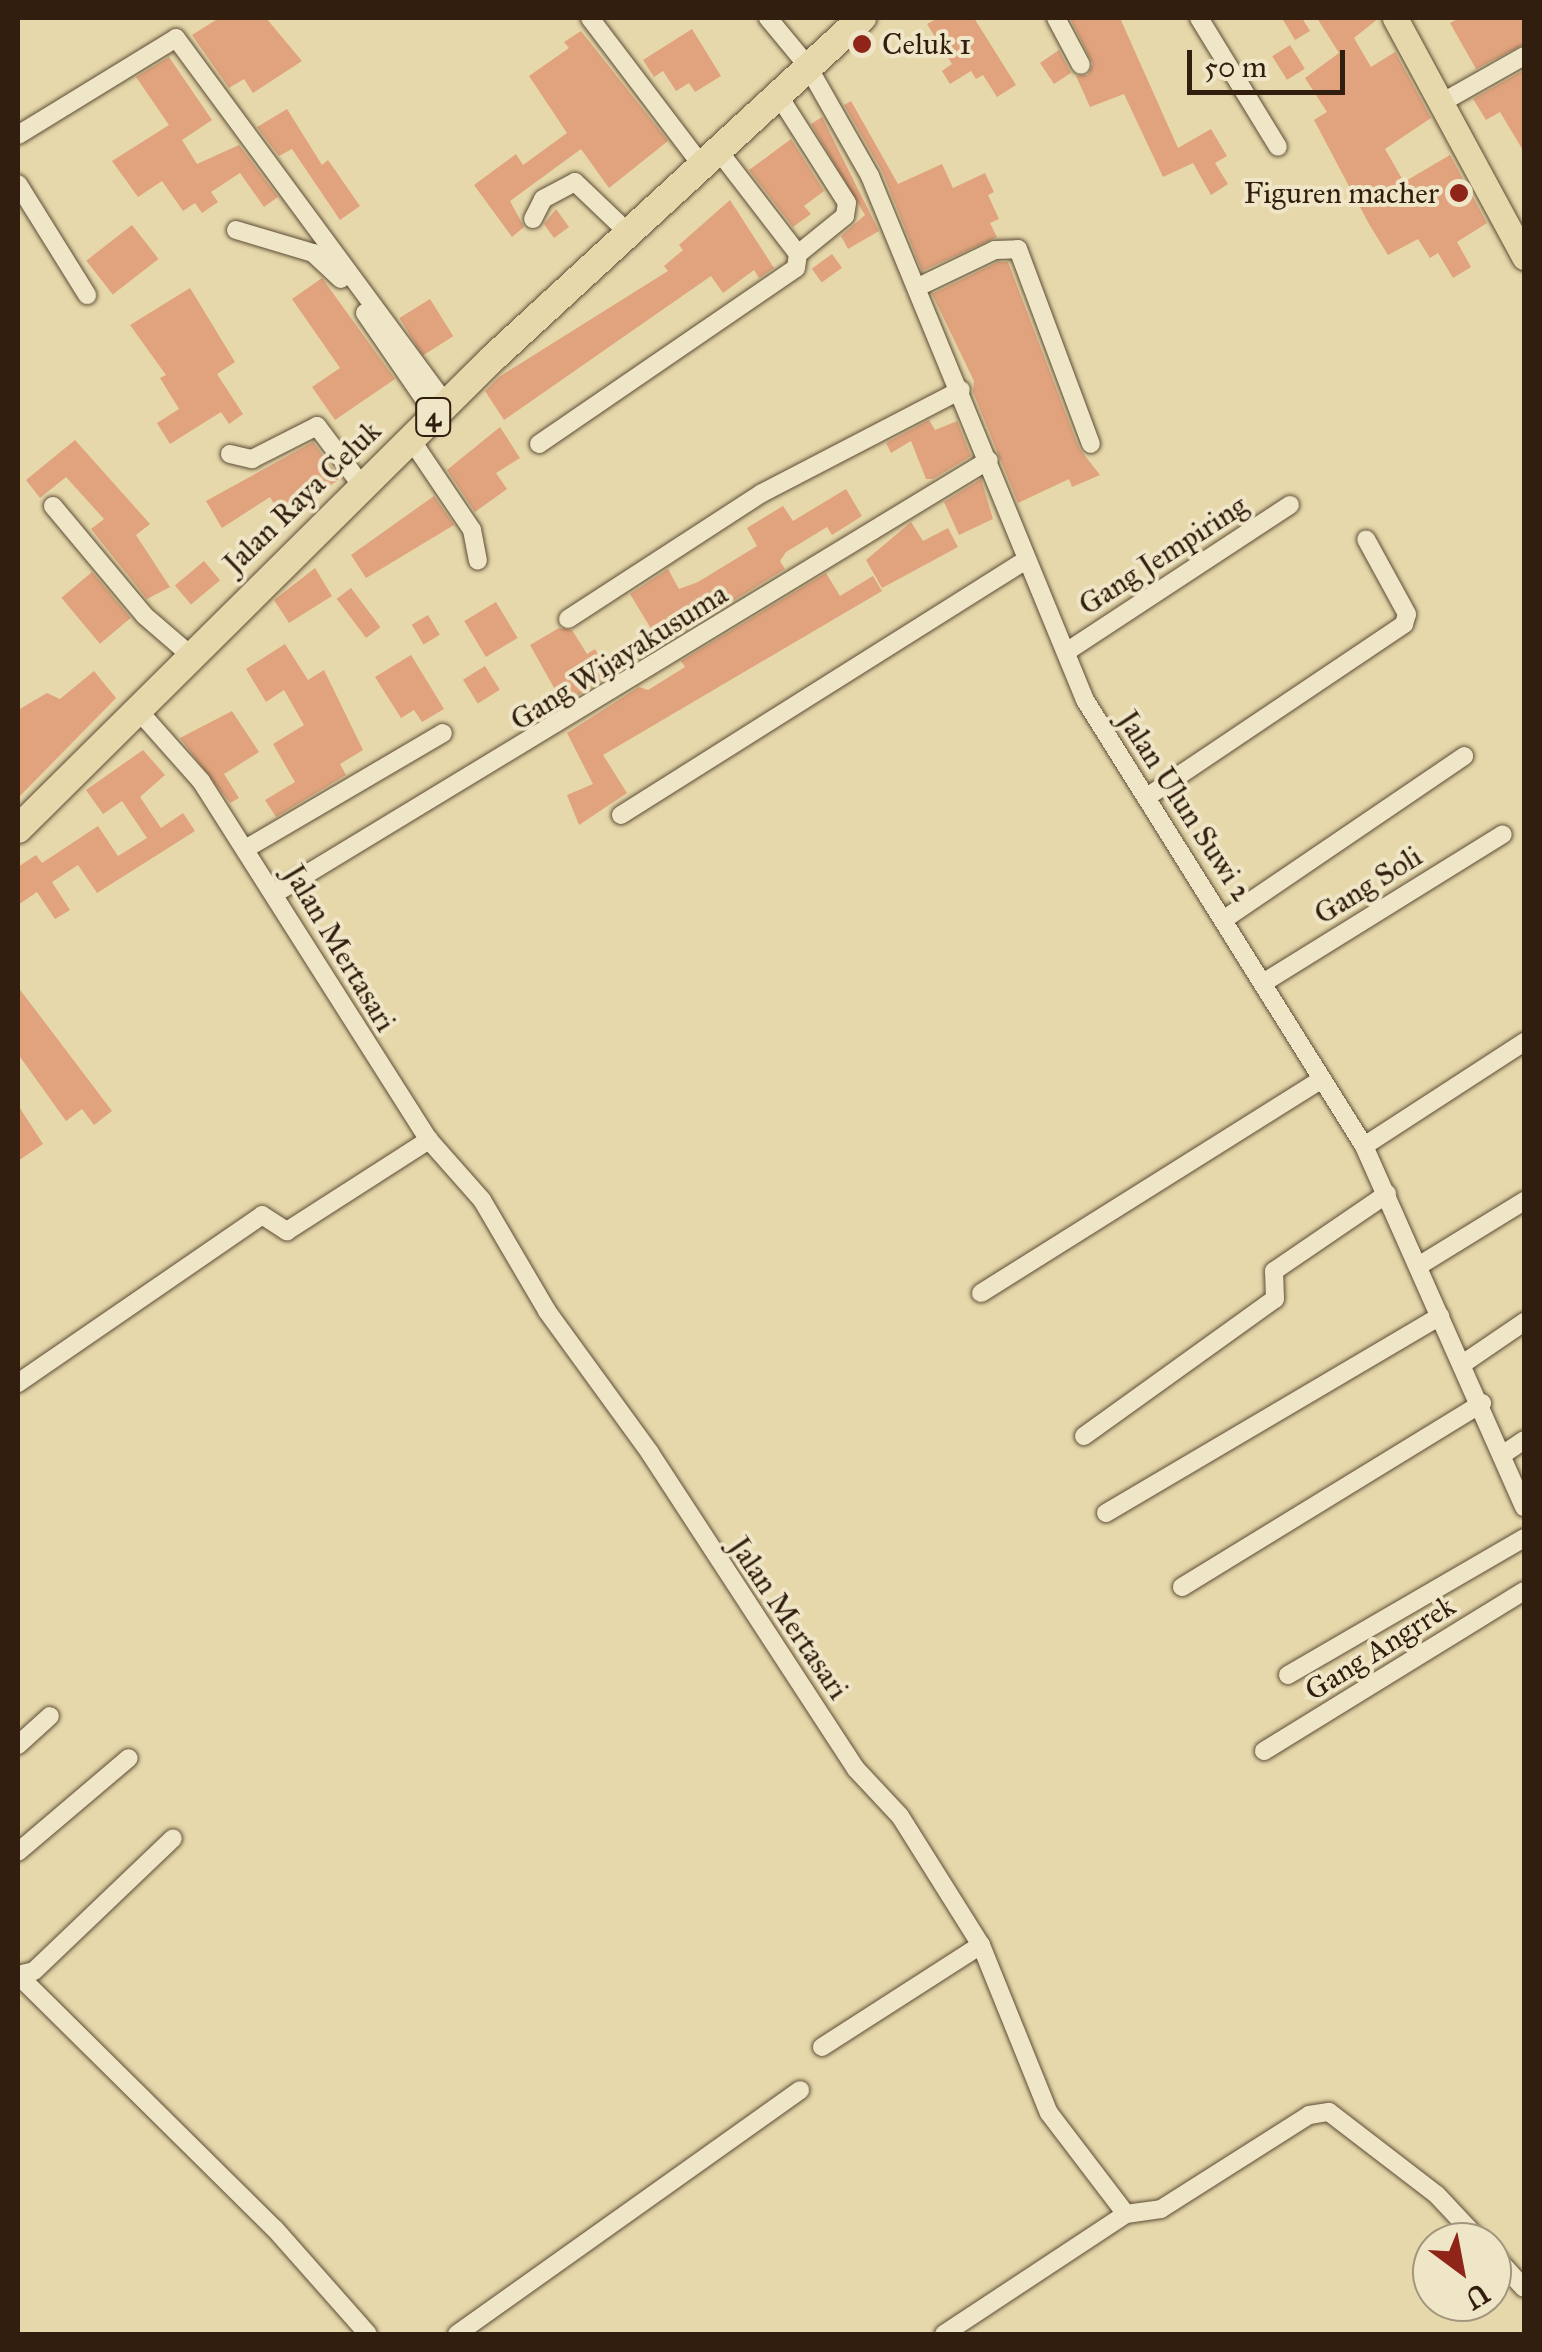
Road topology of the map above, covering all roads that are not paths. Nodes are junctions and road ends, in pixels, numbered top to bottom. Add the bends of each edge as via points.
1 (590, 18) edge
2 (768, 18) edge
3 (862, 18) edge
4 (1056, 18) edge
5 (1199, 18) edge
6 (1394, 18) edge
7 (1524, 56) edge
8 (806, 65) junction
9 (1081, 65) dead end
10 (777, 93) junction
11 (1440, 103) junction
12 (18, 135) edge
13 (1278, 147) dead end
14 (709, 157) junction
15 (18, 184) edge
16 (533, 219) dead end
17 (618, 223) dead end
18 (236, 230) dead end
19 (798, 254) junction
20 (1524, 257) edge
21 (918, 287) junction
22 (87, 295) dead end
23 (961, 390) junction
24 (441, 410) junction
25 (410, 438) junction
26 (539, 444) dead end
27 (1092, 444) dead end
28 (230, 454) dead end
29 (989, 460) junction
30 (362, 486) junction
31 (1290, 505) dead end
32 (53, 506) dead end
33 (1366, 539) dead end
34 (478, 560) dead end
35 (1024, 562) junction
36 (568, 618) dead end
37 (1066, 652) junction
38 (189, 654) junction
39 (136, 710) junction
40 (443, 732) dead end
41 (1464, 756) dead end
42 (1148, 797) junction
43 (621, 815) dead end
44 (18, 830) edge
45 (1502, 834) dead end
46 (247, 848) junction
47 (274, 894) junction
48 (1226, 918) junction
49 (1263, 983) junction
50 (1524, 1042) edge
51 (1321, 1080) junction
52 (430, 1140) junction
53 (1364, 1146) junction
54 (1386, 1194) junction
55 (1524, 1201) edge
56 (1420, 1265) junction
57 (981, 1293) dead end
58 (1440, 1316) junction
59 (1524, 1322) edge
60 (1464, 1364) junction
61 (18, 1382) edge
62 (1482, 1403) junction
63 (1084, 1436) dead end
64 (1524, 1440) edge
65 (1502, 1455) junction
66 (1524, 1507) edge
67 (1106, 1513) dead end
68 (1524, 1538) edge
69 (1182, 1587) dead end
70 (1524, 1591) edge
71 (1288, 1675) dead end
72 (50, 1716) dead end
73 (18, 1745) edge
74 (1264, 1751) dead end
75 (129, 1758) dead end
76 (173, 1838) dead end
77 (18, 1852) edge
78 (981, 1944) junction
79 (18, 1975) edge
80 (822, 2048) dead end
81 (800, 2090) dead end
82 (1126, 2214) junction
83 (1463, 2222) edge
84 (365, 2334) edge
85 (457, 2334) edge
86 (944, 2334) edge

1 - 14 street
2 - 8 street, Jalan Ulun Suwi 2
3 - 8 highway, Jalan Raya Celuk / 4
4 - 9 street
5 - 13 street
6 - 11 main road
7 - 11 street
8 - 10 highway, Jalan Raya Celuk / 4
8 - 21 street, Jalan Ulun Suwi 2 via 870,176
10 - 14 highway, Jalan Raya Celuk / 4
10 - 19 street via 848,203 844,216
11 - 20 main road
12 - 24 street via 176,38
14 - 19 street
14 - 24 highway, Jalan Raya Celuk / 4
15 - 22 street
16 - 17 street via 544,199 575,182
18 - 24 street via 313,253 332,266
19 - 26 street via 796,268
21 - 23 street, Jalan Ulun Suwi 2
21 - 27 street via 995,250 1018,249
23 - 29 street, Jalan Ulun Suwi 2
23 - 36 street via 762,493
24 - 25 highway, Jalan Raya Celuk / 4
25 - 30 highway, Jalan Raya Celuk / 4
25 - 34 street via 472,530
28 - 30 street via 252,459 317,426
29 - 35 street, Jalan Ulun Suwi 2
29 - 47 street, Gang Wijayakusuma
30 - 38 highway, Jalan Raya Celuk / 4
31 - 37 street, Gang Jempiring
32 - 38 street via 145,616
33 - 42 street via 1406,614 1404,624
35 - 37 street, Jalan Ulun Suwi 2
35 - 43 street
37 - 42 street, Jalan Ulun Suwi 2 via 1110,748
38 - 39 highway, Jalan Raya Celuk / 4
39 - 44 highway, Jalan Raya Celuk / 4
39 - 46 street, Jalan Mertasari via 202,781
40 - 46 street
41 - 48 street
42 - 48 street, Jalan Ulun Suwi 2
45 - 49 street, Gang Soli
46 - 47 street, Jalan Mertasari
47 - 52 street, Jalan Mertasari
48 - 49 street, Jalan Ulun Suwi 2
49 - 51 street, Jalan Ulun Suwi 2
50 - 53 street
51 - 53 street, Jalan Ulun Suwi 2
51 - 57 street
52 - 61 street via 288,1231 262,1216
52 - 78 street, Jalan Mertasari via 482,1200 547,1312 650,1453 856,1769 900,1816
53 - 54 street, Jalan Ulun Suwi 2
54 - 56 street, Jalan Ulun Suwi 2
54 - 63 street via 1274,1271 1275,1300
55 - 56 street
56 - 58 street, Jalan Ulun Suwi 2
58 - 60 street, Jalan Ulun Suwi 2
58 - 67 street
59 - 60 street
60 - 62 street, Jalan Ulun Suwi 2
62 - 65 street, Jalan Ulun Suwi 2
62 - 69 street
64 - 65 street
65 - 66 street, Jalan Ulun Suwi 2
68 - 71 street
70 - 74 street, Gang Angrrek
72 - 73 street
75 - 77 street
76 - 79 street via 34,1972
78 - 80 street
78 - 82 street, Jalan Mertasari via 1049,2113
79 - 84 street via 275,2229
81 - 85 street
82 - 83 street via 1162,2209 1310,2115 1329,2112
82 - 86 street

